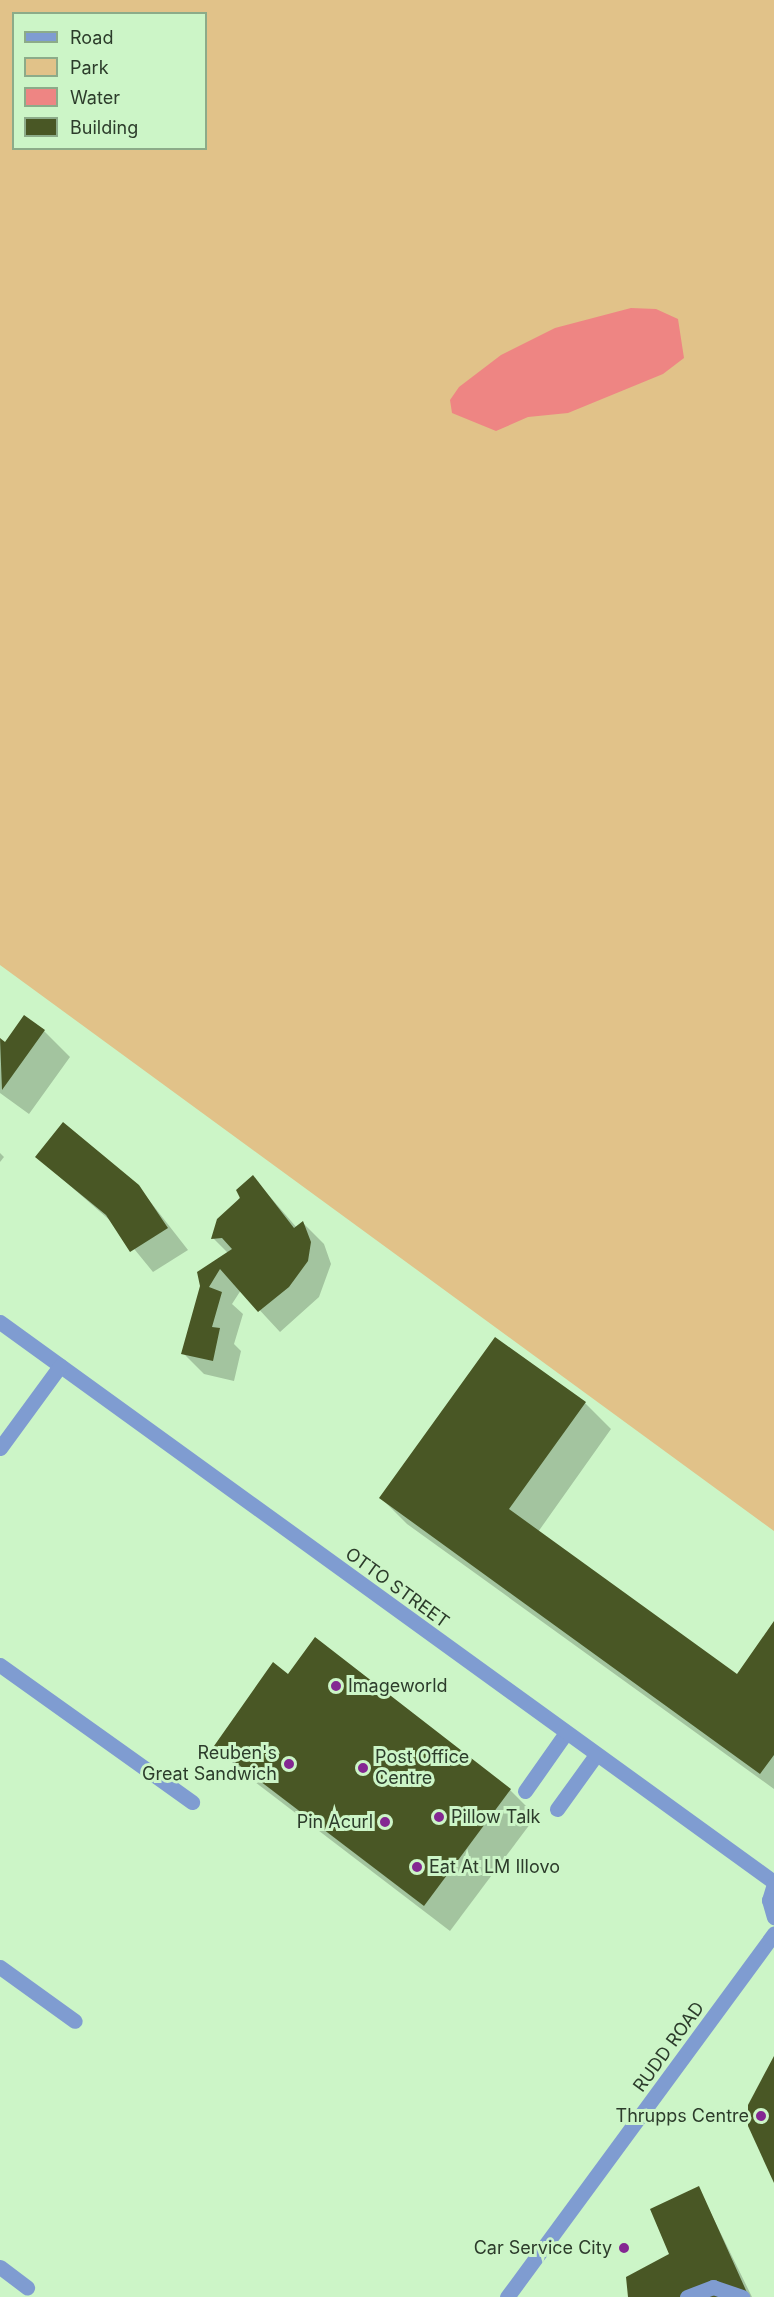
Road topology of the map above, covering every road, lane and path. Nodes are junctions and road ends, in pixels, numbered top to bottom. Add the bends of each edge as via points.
1 (0, 1322) edge
2 (60, 1366) junction
3 (0, 1448) edge
4 (0, 1665) edge
5 (564, 1734) junction
6 (596, 1755) junction
7 (525, 1791) dead end
8 (192, 1802) dead end
9 (557, 1809) dead end
10 (774, 1883) edge
11 (774, 1917) edge
12 (774, 1934) edge
13 (0, 1967) edge
14 (75, 2021) dead end
15 (0, 2267) edge
16 (27, 2287) dead end
17 (507, 2297) edge
18 (687, 2297) edge
19 (742, 2297) edge

1 - 2 street, OTTO STREET
2 - 3 street
2 - 5 street, OTTO STREET
4 - 8 street
5 - 6 street, OTTO STREET
5 - 7 street
6 - 9 street
6 - 10 street, OTTO STREET
10 - 11 street via 768,1900
12 - 17 street, RUDD ROAD
13 - 14 street
15 - 16 street
18 - 19 street via 713,2288

